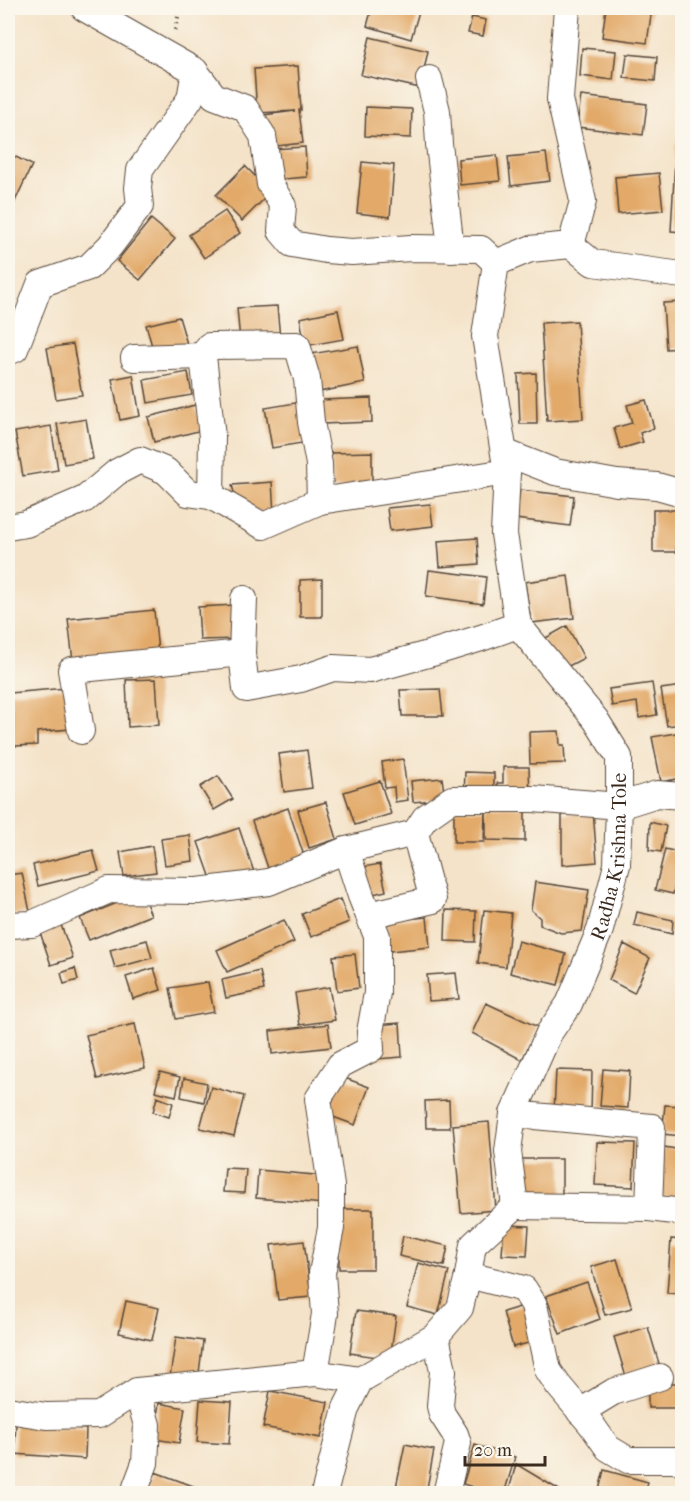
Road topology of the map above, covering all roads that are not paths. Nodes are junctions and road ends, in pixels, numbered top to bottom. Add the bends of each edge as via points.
1 (84, 8) edge
2 (567, 8) edge
3 (195, 71) junction
4 (429, 79) dead end
5 (571, 245) junction
6 (451, 249) junction
7 (496, 263) junction
8 (682, 275) edge
9 (8, 352) edge
10 (203, 356) junction
11 (134, 358) dead end
12 (506, 462) junction
13 (682, 493) edge
14 (211, 495) junction
15 (320, 501) junction
16 (8, 527) edge
17 (244, 598) dead end
18 (518, 625) junction
19 (242, 653) junction
20 (81, 731) dead end
21 (682, 796) edge
22 (619, 806) junction
23 (415, 833) junction
24 (346, 850) junction
25 (369, 915) junction
26 (8, 925) edge
27 (513, 1114) junction
28 (515, 1206) junction
29 (649, 1208) junction
30 (682, 1212) edge
31 (468, 1275) junction
32 (436, 1336) junction
33 (315, 1373) junction
34 (660, 1377) dead end
35 (360, 1380) junction
36 (137, 1391) junction
37 (8, 1410) edge
38 (580, 1412) junction
39 (682, 1463) edge
40 (136, 1486) dead end
41 (324, 1494) edge
42 (446, 1494) edge

1 - 3 street
2 - 5 street via 560,99 583,201
3 - 6 street via 214,96 245,108 263,136 270,184 283,206 281,231 292,244 352,252
3 - 9 street via 190,99 140,170 140,206 89,267 40,284 15,349
4 - 6 street via 437,111
5 - 7 street via 530,249
5 - 8 street via 593,263
6 - 7 street via 482,249
7 - 12 street via 484,336
10 - 11 street
10 - 14 street via 212,437
10 - 15 street via 209,346 297,345 307,378
12 - 13 street
12 - 15 street
12 - 18 street via 504,534
14 - 15 street via 263,526
14 - 16 street via 188,493 166,471 140,460 117,472 85,499 26,524
17 - 19 street
18 - 19 street via 370,670 333,668 301,679 246,689
18 - 22 street, Radha Krishna Tole via 596,720 619,757
19 - 20 street via 71,670
21 - 22 street via 657,794
22 - 23 street via 533,799 452,799 425,818
22 - 27 street, Radha Krishna Tole via 617,865 600,930 569,1004 549,1033
23 - 24 street
23 - 25 street via 433,900
24 - 25 street
24 - 26 street via 269,882 198,891 109,890 32,924
25 - 33 street via 377,936 371,1049 340,1065 318,1100 331,1186 331,1228 322,1273 325,1314
27 - 28 street, Radha Krishna Tole via 508,1151
27 - 29 street via 651,1127
28 - 29 street
28 - 31 street via 473,1245
29 - 30 street
31 - 32 street via 460,1308
31 - 38 street via 524,1289 534,1305 548,1370
32 - 35 street
32 - 42 street via 443,1371 440,1406 458,1443
33 - 35 street
33 - 36 street
34 - 38 street via 613,1392
35 - 41 street via 346,1408
36 - 37 street via 99,1414 46,1416
36 - 40 street via 147,1425 145,1463
38 - 39 street via 608,1448 628,1460

